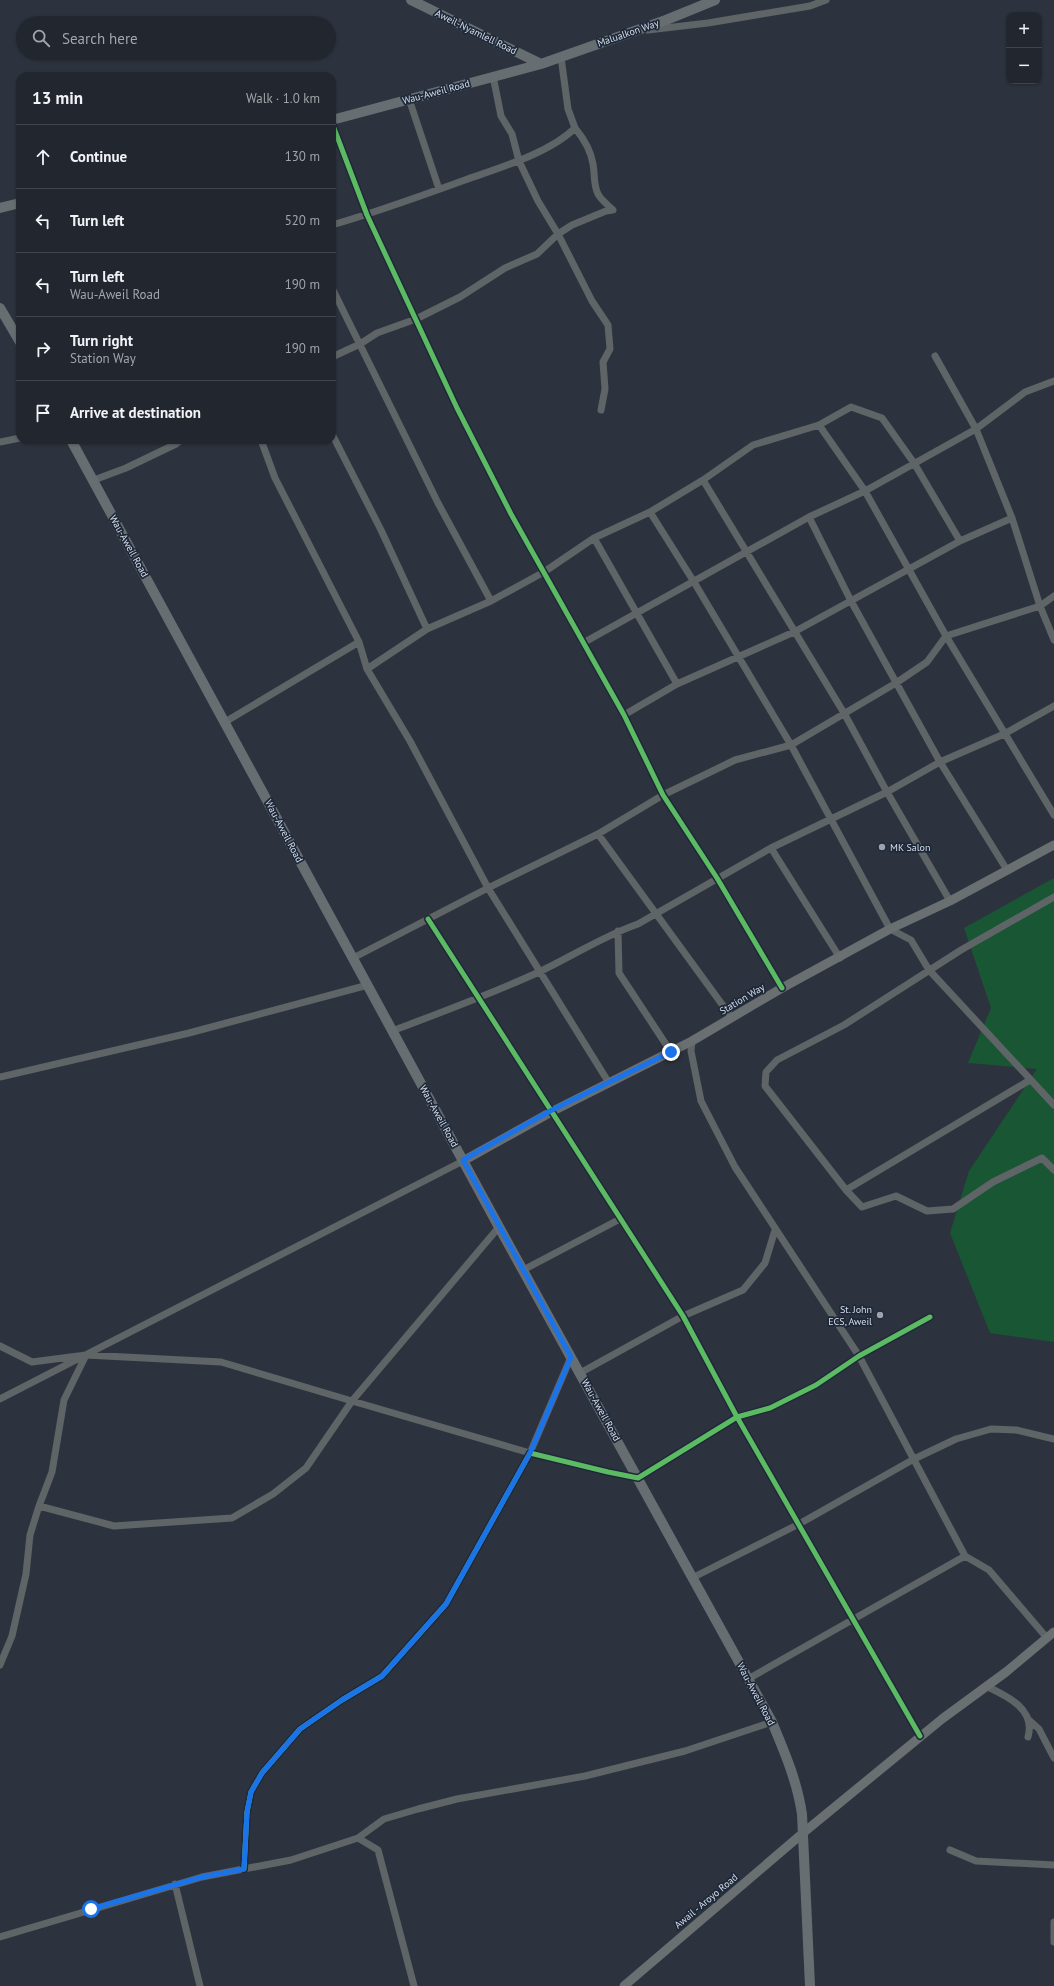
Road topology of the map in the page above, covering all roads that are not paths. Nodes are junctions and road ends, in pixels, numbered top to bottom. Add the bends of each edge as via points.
1 (411, 0) edge
2 (715, 0) edge
3 (826, 0) edge
4 (634, 31) junction
5 (561, 57) junction
6 (541, 64) junction
7 (494, 76) junction
8 (409, 99) junction
9 (336, 119) edge
10 (575, 128) junction
11 (336, 134) edge
12 (519, 161) junction
13 (439, 189) junction
14 (16, 204) edge
15 (0, 208) edge
16 (367, 215) junction
17 (336, 224) edge
18 (558, 234) junction
19 (336, 296) edge
20 (0, 308) edge
21 (416, 319) junction
22 (16, 335) edge
23 (360, 344) junction
24 (336, 355) edge
25 (935, 356) dead end
26 (1054, 381) edge
27 (601, 410) dead end
28 (819, 425) junction
29 (976, 429) junction
30 (16, 439) edge
31 (0, 442) edge
32 (336, 442) edge
33 (73, 444) edge
34 (176, 444) edge
35 (263, 444) edge
36 (914, 463) junction
37 (94, 480) junction
38 (702, 480) junction
39 (866, 491) junction
40 (650, 512) junction
41 (809, 517) junction
42 (1012, 518) junction
43 (594, 538) junction
44 (960, 541) junction
45 (747, 552) junction
46 (909, 570) junction
47 (544, 572) junction
48 (694, 582) junction
49 (1054, 596) edge
50 (491, 601) junction
51 (851, 601) junction
52 (1040, 606) junction
53 (638, 613) junction
54 (427, 630) junction
55 (794, 632) junction
56 (1053, 635) edge
57 (946, 636) junction
58 (358, 642) junction
59 (583, 643) junction
60 (739, 658) junction
61 (367, 669) junction
62 (896, 683) junction
63 (678, 684) junction
64 (1054, 706) edge
65 (844, 713) junction
66 (624, 715) junction
67 (225, 722) junction
68 (1004, 734) junction
69 (791, 745) junction
70 (940, 762) junction
71 (887, 792) junction
72 (663, 795) junction
73 (1054, 815) edge
74 (830, 820) junction
75 (598, 834) junction
76 (1054, 845) edge
77 (771, 848) junction
78 (1007, 870) junction
79 (717, 878) junction
80 (488, 888) junction
81 (1054, 897) edge
82 (950, 901) junction
83 (656, 914) junction
84 (428, 919) junction
85 (890, 929) junction
86 (618, 931) junction
87 (352, 958) junction
88 (840, 958) junction
89 (929, 970) junction
90 (540, 971) junction
91 (368, 984) junction
92 (782, 988) junction
93 (480, 998) junction
94 (732, 1018) junction
95 (392, 1031) junction
96 (692, 1040) junction
97 (671, 1052) junction
98 (0, 1077) edge
99 (1030, 1080) junction
100 (609, 1083) junction
101 (1054, 1105) edge
102 (552, 1110) junction
103 (463, 1160) junction
104 (1054, 1170) edge
105 (846, 1190) junction
106 (620, 1219) junction
107 (499, 1226) junction
108 (775, 1230) junction
109 (523, 1270) junction
110 (682, 1316) junction
111 (930, 1318) dead end
112 (0, 1346) edge
113 (86, 1355) junction
114 (859, 1356) junction
115 (571, 1357) junction
116 (580, 1372) junction
117 (0, 1399) edge
118 (352, 1401) junction
119 (737, 1417) junction
120 (1054, 1439) edge
121 (530, 1453) junction
122 (914, 1459) junction
123 (638, 1478) junction
124 (39, 1506) junction
125 (799, 1524) junction
126 (965, 1556) junction
127 (692, 1578) junction
128 (854, 1620) junction
129 (1051, 1635) edge
130 (0, 1664) edge
131 (748, 1679) junction
132 (986, 1686) junction
133 (1029, 1720) junction
134 (772, 1722) junction
135 (920, 1736) junction
136 (1028, 1738) dead end
137 (1054, 1758) edge
138 (803, 1833) junction
139 (358, 1838) junction
140 (950, 1850) dead end
141 (1054, 1865) edge
142 (244, 1869) junction
143 (175, 1884) junction
144 (1054, 1922) edge
145 (0, 1937) edge
146 (1054, 1942) edge
147 (200, 1986) edge
148 (414, 1986) edge
149 (624, 1986) edge
150 (810, 1986) edge

1 - 6 main road, Aweil-Nyamlell Road
2 - 4 main road, Malualkon Way
3 - 4 street via 810,6 708,23
4 - 5 main road, Malualkon Way
5 - 6 main road, Malualkon Way
5 - 10 street via 568,109
6 - 7 main road, Wau-Aweil Road
7 - 8 main road, Wau-Aweil Road
7 - 12 street via 501,116 512,134
8 - 9 main road, Wau-Aweil Road
8 - 13 street
10 - 12 street via 565,138
10 - 18 street via 591,153 598,195 613,210 588,218
11 - 16 street
12 - 13 street
12 - 18 street via 538,201
13 - 16 street
14 - 15 main road
16 - 17 street
16 - 21 street
18 - 21 street via 536,254 505,268 460,297
18 - 27 street via 592,301 608,325 610,349 603,362 605,389
19 - 23 street
20 - 22 main road
21 - 23 street via 377,332
21 - 47 street via 489,471
23 - 24 street
23 - 50 street via 438,503
25 - 29 street
26 - 29 street via 1025,392
28 - 36 street via 851,407 882,418
28 - 38 street via 753,446
28 - 39 street
29 - 36 street
29 - 42 street
30 - 31 street
32 - 54 street via 381,530
33 - 37 main road, Wau-Aweil Road
34 - 37 street
35 - 58 street via 276,478
36 - 39 street
36 - 44 street
37 - 67 main road, Wau-Aweil Road
38 - 40 street
38 - 45 street
39 - 41 street
39 - 46 street
40 - 43 street
40 - 48 street
41 - 45 street
41 - 51 street
42 - 44 street
42 - 52 street
43 - 47 street
43 - 53 street
44 - 46 street
45 - 48 street
45 - 55 street
46 - 51 street
46 - 57 street
47 - 50 street
47 - 59 street
48 - 53 street
48 - 60 street
49 - 52 street
50 - 54 street
51 - 55 street
51 - 62 street
52 - 56 street
52 - 57 street
53 - 59 street
53 - 63 street
54 - 61 street
55 - 60 street
55 - 65 street
57 - 62 street via 927,662
57 - 68 street
58 - 61 street
58 - 67 street
59 - 66 street
60 - 63 street
60 - 69 street
61 - 80 street via 410,741
62 - 65 street
62 - 70 street
63 - 66 street
64 - 68 street
65 - 69 street
65 - 71 street
66 - 72 street
67 - 87 main road, Wau-Aweil Road
68 - 70 street
68 - 73 street
69 - 72 street via 735,760
69 - 74 street
70 - 71 street
70 - 78 street
71 - 74 street
71 - 82 street
72 - 75 street
72 - 79 street
74 - 77 street
74 - 85 street
75 - 80 street
75 - 83 street
76 - 78 main road, Station Way
77 - 79 street
77 - 88 street
78 - 82 main road, Station Way
79 - 83 street
79 - 92 street
80 - 84 street
80 - 90 street
81 - 89 street
82 - 85 main road, Station Way
83 - 86 street
83 - 94 street
84 - 87 street
84 - 93 street
85 - 88 main road, Station Way
85 - 89 street via 911,940
86 - 90 street
86 - 97 street via 619,973
87 - 91 main road, Wau-Aweil Road
88 - 92 main road, Station Way
89 - 99 street
89 - 105 street via 844,1025 777,1060 766,1072 765,1086
90 - 93 street
90 - 100 street
91 - 95 main road, Wau-Aweil Road
91 - 98 street via 189,1033
92 - 94 main road, Station Way
93 - 95 street
93 - 102 street
94 - 96 main road, Station Way
95 - 103 main road, Wau-Aweil Road
96 - 97 main road, Station Way
96 - 108 street via 691,1052 702,1101 735,1167
97 - 100 main road, Station Way
99 - 101 street
99 - 105 street
100 - 102 main road, Station Way
102 - 103 main road, Station Way
102 - 106 street
103 - 107 main road, Wau-Aweil Road
103 - 113 street
104 - 105 street via 1042,1158 993,1182 953,1209 927,1211 896,1196 862,1207
106 - 109 street
106 - 110 street
107 - 109 main road, Wau-Aweil Road
107 - 118 street
108 - 110 street via 765,1263 743,1290
108 - 114 street
109 - 115 main road, Wau-Aweil Road
110 - 116 street
110 - 119 street
111 - 114 street
112 - 113 street via 32,1362
113 - 117 street
113 - 118 street via 221,1362
113 - 124 street via 64,1400 52,1472
114 - 119 street via 816,1385 770,1408
114 - 122 street
115 - 116 main road, Wau-Aweil Road
115 - 121 street
116 - 123 main road, Wau-Aweil Road
118 - 121 street
118 - 124 street via 306,1468 274,1494 232,1518 114,1526
119 - 123 street
119 - 125 street
120 - 122 street via 1016,1430 991,1429 956,1439
121 - 123 street
121 - 142 street via 446,1604 382,1676 300,1729 262,1773 251,1792 247,1812
122 - 125 street
122 - 126 street
123 - 127 main road, Wau-Aweil Road
124 - 130 street via 30,1535 26,1574 12,1636
125 - 127 street
125 - 128 street
126 - 128 street
126 - 129 street via 989,1570
127 - 131 main road, Wau-Aweil Road
128 - 131 street
128 - 135 street
129 - 132 main road, Awail - Aroyo Road
131 - 134 main road, Wau-Aweil Road
132 - 133 street via 1017,1703
132 - 135 main road, Awail - Aroyo Road
133 - 136 street via 1031,1728
133 - 137 street via 1039,1728
134 - 138 main road, Wau-Aweil Road via 798,1789
134 - 139 street via 684,1751 585,1776 457,1798 384,1819
135 - 138 main road, Awail - Aroyo Road
138 - 149 main road, Awail - Aroyo Road
138 - 150 main road, Wau-Aweil Road
139 - 142 street via 291,1860
139 - 148 street via 378,1850
140 - 141 street via 976,1861
142 - 143 street
143 - 145 street
143 - 147 street
144 - 146 street

